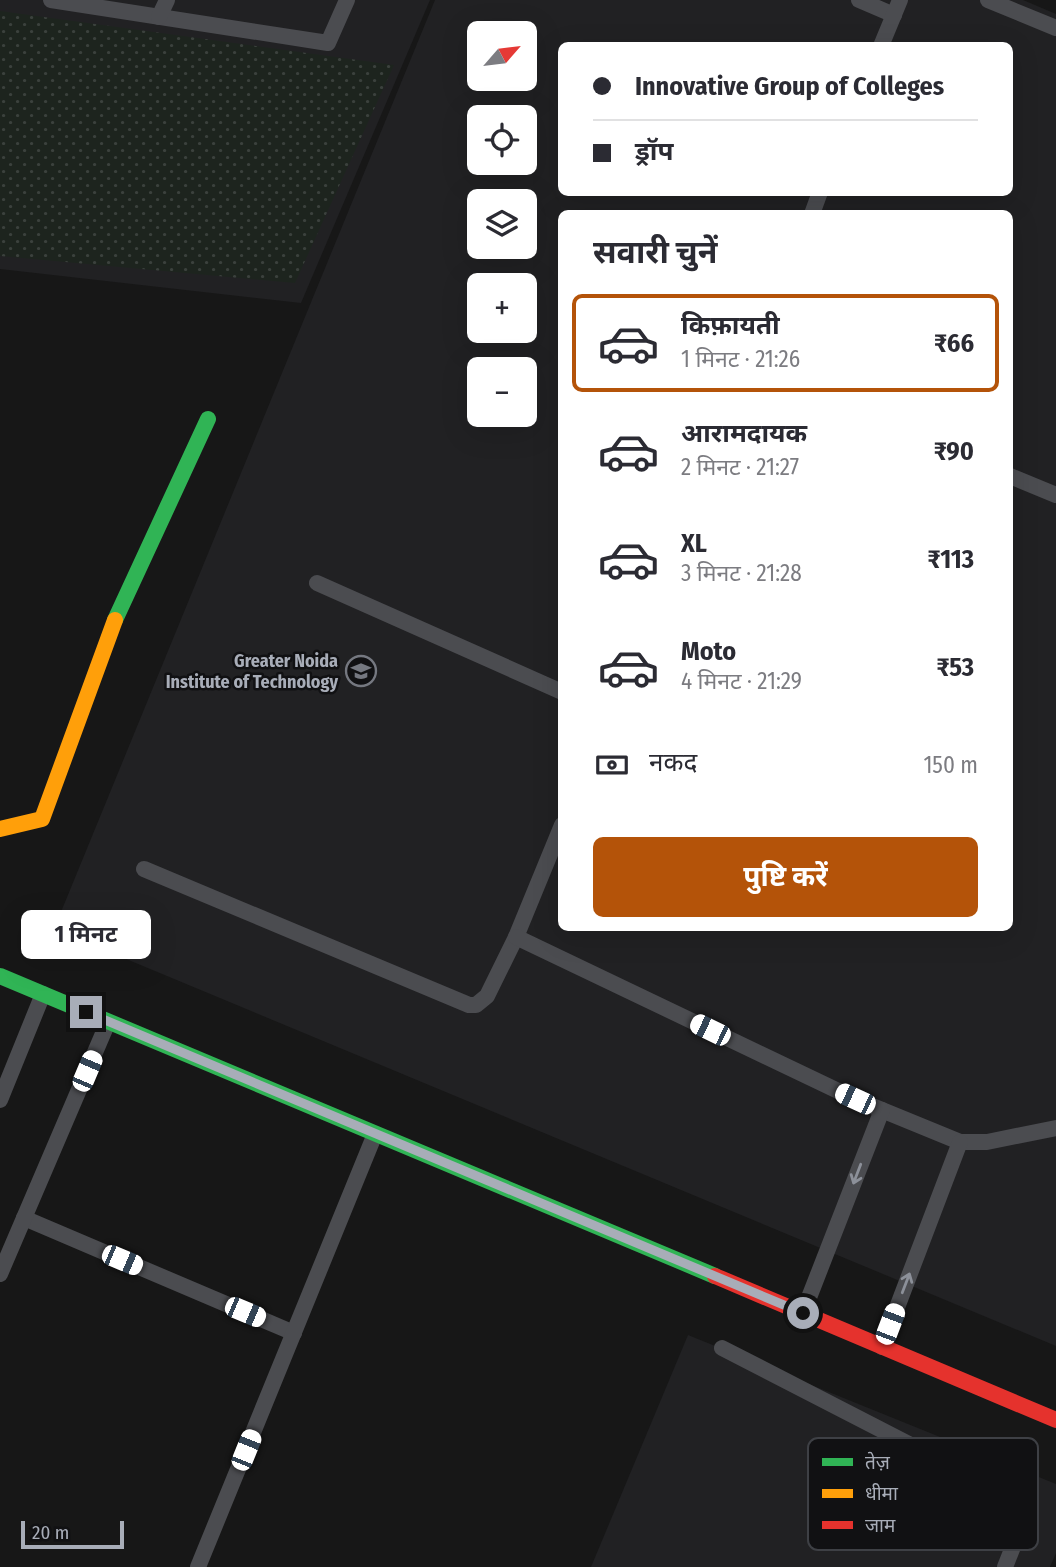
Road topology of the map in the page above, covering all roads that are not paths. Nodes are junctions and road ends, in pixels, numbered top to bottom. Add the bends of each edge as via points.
1 (51, 0) edge
2 (167, 0) edge
3 (347, 0) edge
4 (859, 0) edge
5 (988, 0) edge
6 (897, 7) edge
7 (159, 17) junction
8 (1056, 28) edge
9 (883, 42) edge
10 (208, 419) dead end
11 (1013, 477) edge
12 (1056, 495) edge
13 (317, 583) dead end
14 (558, 690) edge
15 (0, 830) edge
16 (558, 835) edge
17 (144, 869) dead end
18 (516, 937) junction
19 (0, 976) edge
20 (43, 994) junction
21 (108, 1021) junction
22 (0, 1100) edge
23 (882, 1110) junction
24 (1056, 1128) edge
25 (375, 1134) junction
26 (960, 1142) junction
27 (24, 1218) junction
28 (0, 1274) edge
29 (803, 1313) junction
30 (294, 1333) junction
31 (882, 1347) junction
32 (722, 1348) dead end
33 (1056, 1420) edge
34 (897, 1438) edge
35 (1012, 1550) edge
36 (198, 1567) edge
37 (1005, 1567) edge

1 - 7 lane
2 - 7 lane
3 - 7 lane via 328,43
4 - 6 lane
5 - 8 lane
6 - 9 lane
10 - 15 street via 113,623 42,819
11 - 12 lane
13 - 14 lane
16 - 18 lane
17 - 18 lane via 469,1006 487,996
18 - 23 lane
19 - 20 street
20 - 21 street
20 - 22 lane
21 - 25 street
21 - 27 lane
23 - 26 lane
23 -> 29 lane
24 - 26 lane via 987,1142
25 - 29 street
25 - 30 lane
31 -> 26 lane
27 - 28 lane
27 - 30 lane
29 - 31 street
30 - 36 lane
31 - 33 street
32 - 34 lane
35 - 37 lane

